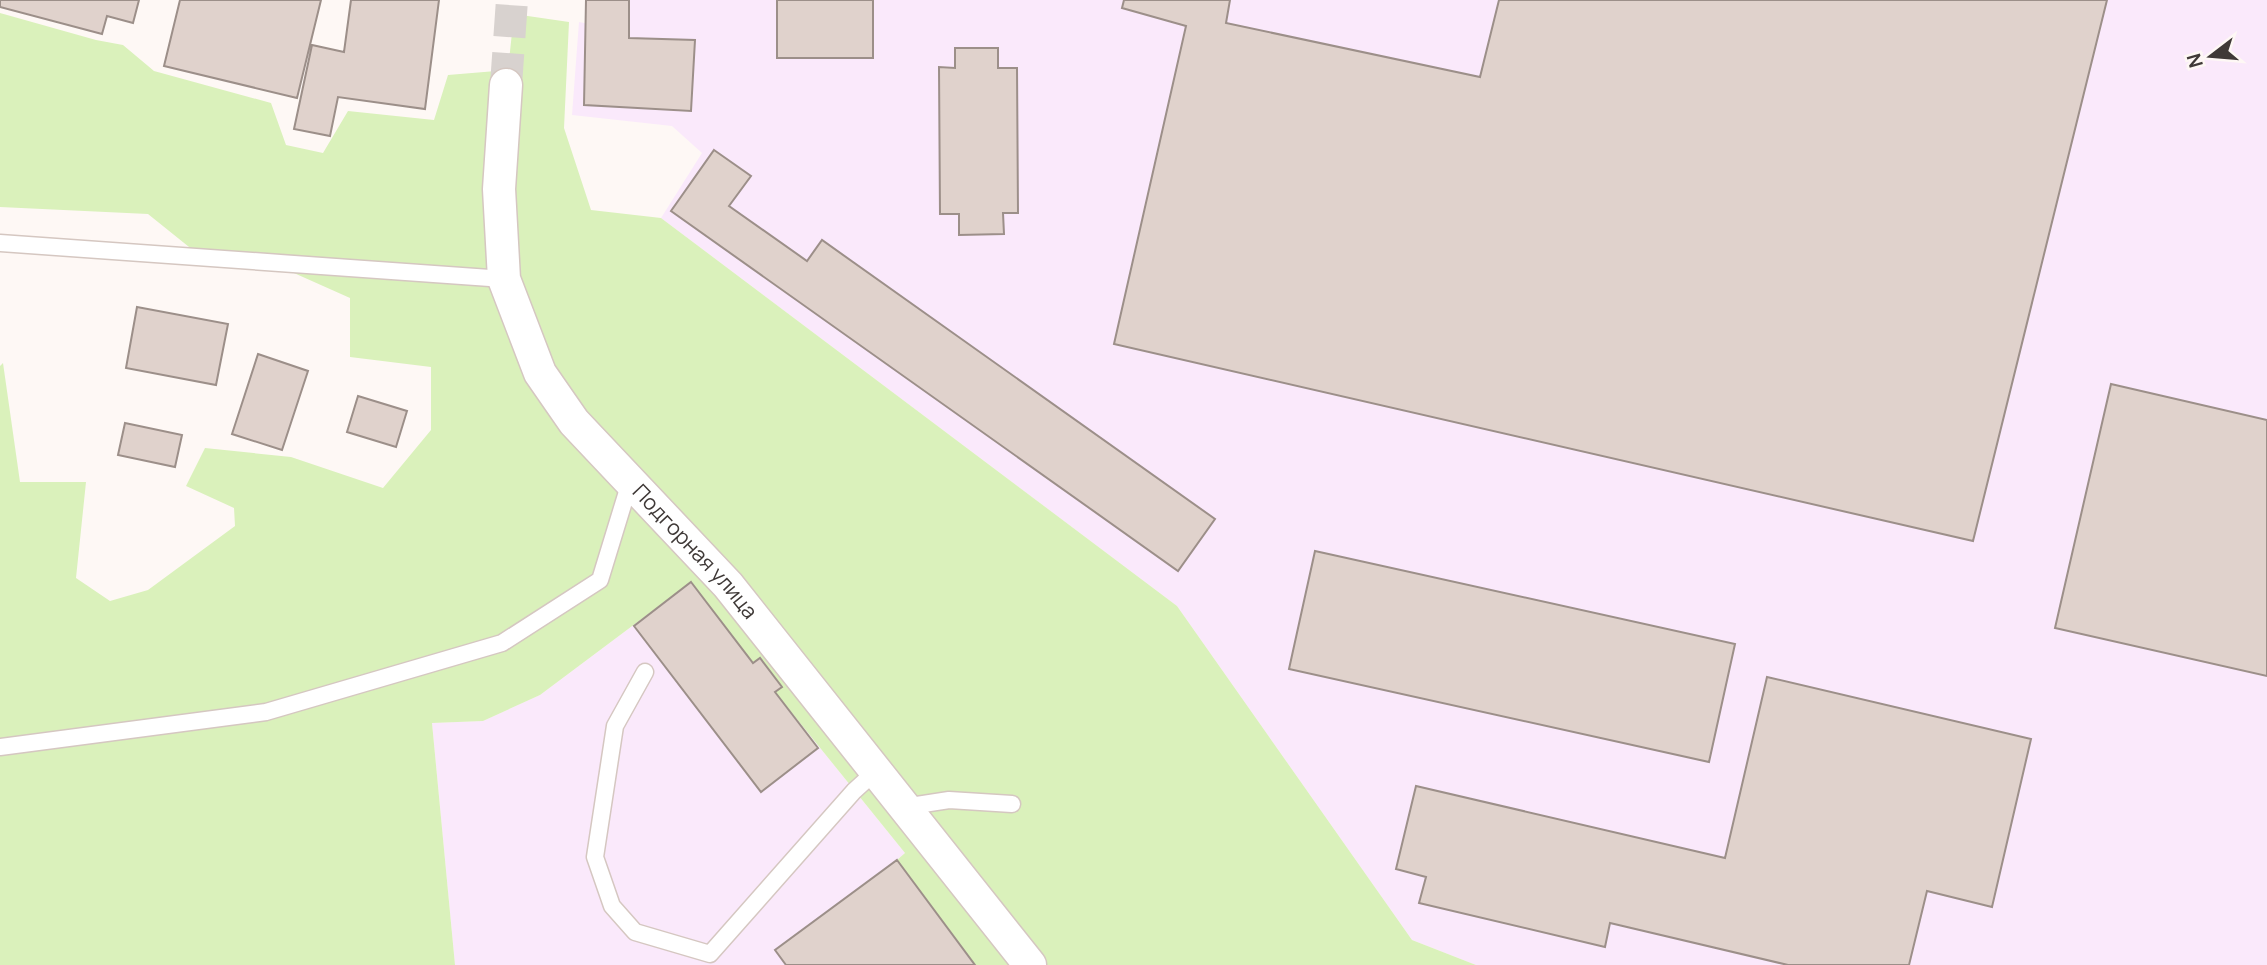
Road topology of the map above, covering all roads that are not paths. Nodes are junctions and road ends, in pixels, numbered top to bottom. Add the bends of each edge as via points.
1 (506, 85) tunnel mouth
2 (0, 243) edge
3 (504, 279) junction
4 (630, 482) junction
5 (645, 672) dead end
6 (0, 747) edge
7 (876, 771) junction
8 (1012, 804) dead end
9 (904, 807) junction
10 (1030, 965) edge

1 - 3 street, Подгорная улица via 499,189
2 - 3 lane
3 - 4 street, Подгорная улица via 540,373 574,422
4 - 6 lane via 600,580 502,643 267,712
4 - 7 street, Подгорная улица via 728,585
5 - 7 lane via 615,726 595,858 612,906 635,932 710,954 853,791
7 - 9 street, Подгорная улица
8 - 9 lane via 949,800
9 - 10 street, Подгорная улица

